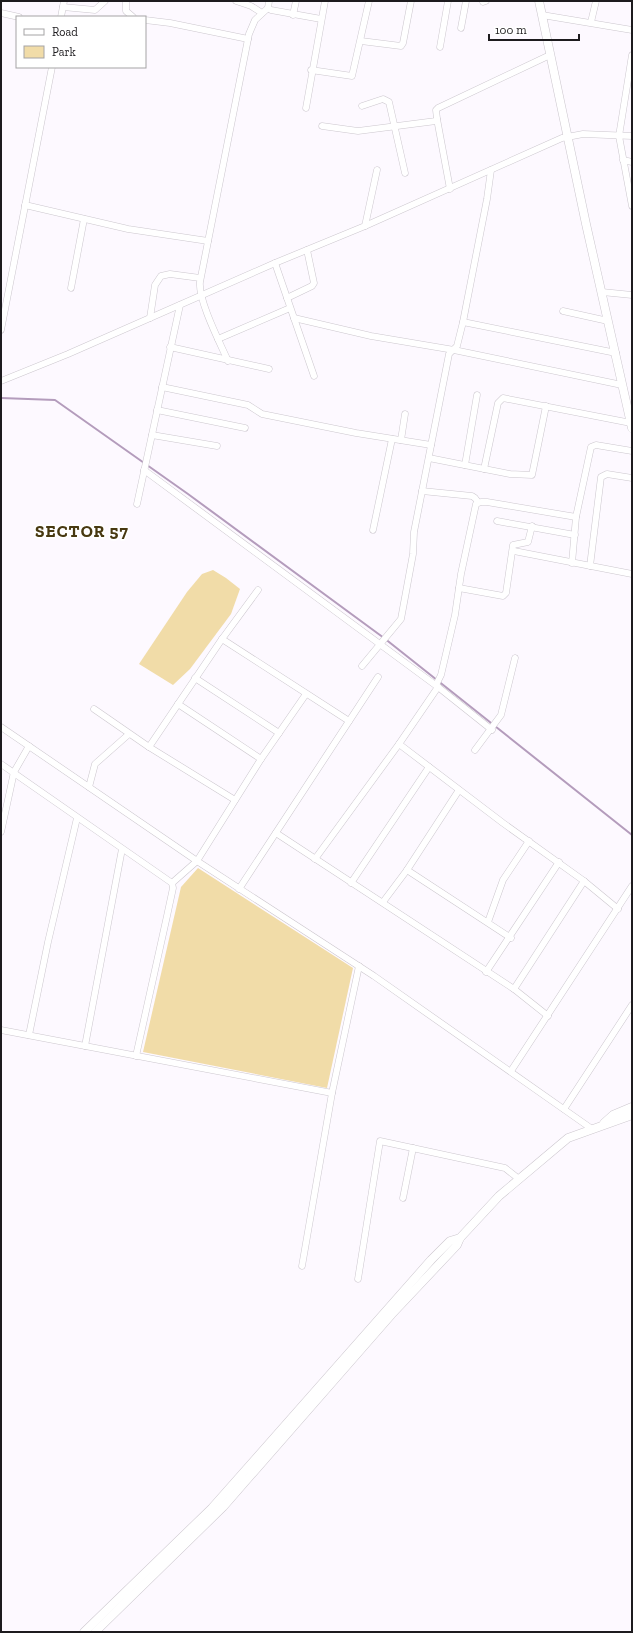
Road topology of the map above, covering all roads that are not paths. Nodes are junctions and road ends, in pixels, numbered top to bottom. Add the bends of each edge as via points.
1 (57, 1) edge
2 (105, 1) edge
3 (126, 1) edge
4 (237, 1) edge
5 (269, 1) edge
6 (296, 1) edge
7 (325, 1) edge
8 (369, 1) edge
9 (411, 1) edge
10 (448, 1) edge
11 (466, 1) edge
12 (539, 1) edge
13 (596, 1) edge
14 (64, 3) edge
15 (268, 8) junction
16 (1, 13) edge
17 (262, 13) junction
18 (293, 14) junction
19 (542, 15) junction
20 (16, 16) edge
21 (61, 16) edge
22 (132, 16) edge
23 (321, 19) junction
24 (146, 20) edge
25 (591, 22) junction
26 (460, 28) dead end
27 (632, 30) edge
28 (248, 39) junction
29 (361, 40) junction
30 (440, 47) dead end
31 (632, 54) edge
32 (550, 55) junction
33 (52, 68) edge
34 (311, 70) junction
35 (362, 106) dead end
36 (306, 108) dead end
37 (438, 119) junction
38 (322, 126) dead end
39 (396, 126) junction
40 (569, 136) junction
41 (619, 136) junction
42 (632, 136) edge
43 (623, 160) junction
44 (632, 162) edge
45 (377, 170) dead end
46 (491, 170) junction
47 (405, 173) dead end
48 (630, 184) edge
49 (450, 189) junction
50 (25, 205) junction
51 (632, 206) edge
52 (84, 219) junction
53 (366, 226) junction
54 (208, 241) junction
55 (307, 250) junction
56 (275, 263) junction
57 (200, 278) junction
58 (70, 288) dead end
59 (602, 292) junction
60 (202, 295) junction
61 (632, 295) edge
62 (287, 298) junction
63 (180, 305) junction
64 (290, 308) junction
65 (563, 311) dead end
66 (150, 318) junction
67 (294, 318) junction
68 (608, 320) junction
69 (462, 322) junction
70 (1, 330) edge
71 (218, 339) junction
72 (170, 347) junction
73 (454, 350) junction
74 (616, 353) junction
75 (228, 361) junction
76 (269, 369) dead end
77 (314, 376) dead end
78 (1, 381) edge
79 (622, 385) junction
80 (162, 387) junction
81 (477, 395) dead end
82 (546, 406) junction
83 (157, 410) junction
84 (405, 414) dead end
85 (631, 426) edge
86 (245, 428) dead end
87 (152, 435) junction
88 (392, 439) junction
89 (401, 440) junction
90 (432, 444) junction
91 (217, 446) dead end
92 (632, 451) edge
93 (429, 458) junction
94 (465, 465) junction
95 (146, 466) junction
96 (484, 468) junction
97 (632, 478) edge
98 (422, 491) junction
99 (478, 502) junction
100 (137, 504) dead end
101 (576, 517) junction
102 (497, 520) dead end
103 (532, 526) junction
104 (373, 530) dead end
105 (575, 535) junction
106 (514, 551) junction
107 (572, 562) junction
108 (590, 566) junction
109 (632, 574) edge
110 (459, 588) junction
111 (258, 590) dead end
112 (222, 639) junction
113 (381, 643) junction
114 (515, 658) dead end
115 (362, 666) dead end
116 (378, 677) dead end
117 (195, 678) junction
118 (438, 684) junction
119 (306, 694) junction
120 (178, 704) junction
121 (94, 709) dead end
122 (349, 721) junction
123 (1, 727) edge
124 (492, 729) junction
125 (279, 733) junction
126 (129, 734) junction
127 (399, 744) junction
128 (29, 746) junction
129 (149, 747) junction
130 (475, 750) dead end
131 (261, 759) junction
132 (1, 764) edge
133 (429, 767) junction
134 (14, 772) junction
135 (89, 787) junction
136 (459, 790) junction
137 (235, 800) junction
138 (77, 818) junction
139 (1, 832) edge
140 (276, 833) junction
141 (529, 841) junction
142 (122, 849) junction
143 (315, 859) junction
144 (197, 862) junction
145 (559, 862) junction
146 (407, 870) junction
147 (584, 881) junction
148 (172, 883) junction
149 (351, 883) junction
150 (632, 886) edge
151 (239, 889) junction
152 (383, 902) junction
153 (618, 909) junction
154 (488, 922) junction
155 (510, 938) junction
156 (359, 966) junction
157 (486, 972) junction
158 (514, 989) junction
159 (632, 1005) edge
160 (548, 1016) junction
161 (1, 1030) edge
162 (29, 1035) junction
163 (85, 1046) junction
164 (136, 1056) junction
165 (511, 1071) junction
166 (332, 1093) junction
167 (632, 1107) edge
168 (564, 1109) junction
169 (632, 1115) edge
170 (604, 1124) junction
171 (592, 1129) junction
172 (413, 1148) junction
173 (519, 1179) junction
174 (403, 1198) dead end
175 (460, 1238) junction
176 (302, 1266) dead end
177 (358, 1279) dead end
178 (84, 1632) edge
179 (95, 1632) edge

1 - 14 street
2 - 14 street via 95,10
3 - 22 street via 126,11
4 - 17 street
5 - 15 street
6 - 18 street
7 - 23 street
8 - 29 street
9 - 29 street via 401,46
10 - 30 street
11 - 26 street
12 - 19 street
13 - 25 street
14 - 21 street
15 - 17 street
15 - 18 street
16 - 20 street
17 - 28 street via 253,23
18 - 23 street
19 - 25 street
19 - 32 street
23 - 34 street
24 - 28 street
25 - 27 street
28 - 54 street
29 - 34 street via 352,76
31 - 41 street
32 - 37 street via 438,108
32 - 40 street
33 - 50 street
34 - 36 street via 312,78
35 - 39 street via 387,100 391,105
37 - 39 street
37 - 49 street
38 - 39 street via 358,131
39 - 47 street
40 - 41 street
40 - 46 street
40 - 59 street
41 - 42 street
41 - 43 street
43 - 44 street
43 - 48 street
45 - 53 street
46 - 49 street
46 - 69 street via 486,207
48 - 51 street
49 - 53 street
50 - 52 street
50 - 70 street
52 - 54 street via 128,229
52 - 58 street
53 - 55 street
54 - 57 street
55 - 56 street
55 - 62 street via 314,283
56 - 60 street
56 - 62 street
57 - 60 street
57 - 66 street via 170,274 161,276 155,285
59 - 61 street
59 - 68 street
60 - 63 street
60 - 71 street
62 - 64 street
63 - 66 street
63 - 72 street
64 - 67 street
64 - 71 street
65 - 68 street
66 - 78 street
67 - 73 street via 401,342
67 - 77 street
68 - 74 street
69 - 73 street via 458,344
69 - 74 street
71 - 75 street
72 - 75 street
72 - 80 street
73 - 79 street
73 - 90 street via 449,354
74 - 79 street
75 - 76 street
79 - 85 street
80 - 83 street
80 - 88 street via 248,405 259,414
81 - 94 street
82 - 85 street
82 - 96 street via 501,399
82 - 96 street via 532,475 510,474
83 - 86 street
83 - 87 street
84 - 89 street
87 - 91 street
87 - 95 street
88 - 89 street
88 - 104 street
89 - 90 street
90 - 93 street
92 - 101 street via 596,445 591,447
93 - 94 street
93 - 98 street
94 - 96 street
95 - 100 street
95 - 113 street
97 - 108 street via 607,474 602,476
98 - 99 street via 472,496
98 - 113 street via 404,610 401,619
99 - 101 street
99 - 110 street
101 - 105 street
102 - 103 street
103 - 105 street
103 - 106 street via 528,542 515,543
105 - 107 street
106 - 107 street
106 - 110 street via 504,596
107 - 108 street
108 - 109 street
110 - 118 street
111 - 112 street
112 - 117 street
112 - 119 street
113 - 115 street
113 - 118 street
114 - 124 street via 504,706
116 - 122 street
117 - 120 street
117 - 125 street
118 - 124 street
118 - 127 street
119 - 122 street
119 - 125 street
120 - 129 street
120 - 131 street
121 - 126 street
122 - 140 street
123 - 128 street
124 - 130 street
125 - 131 street
126 - 129 street
126 - 135 street via 95,764
127 - 133 street
127 - 143 street
128 - 134 street
128 - 135 street
129 - 137 street
131 - 137 street
132 - 134 street
133 - 136 street
133 - 149 street
134 - 138 street
134 - 139 street
135 - 144 street
136 - 141 street
136 - 146 street
137 - 144 street
138 - 142 street
138 - 162 street
140 - 143 street
140 - 151 street
141 - 145 street
141 - 154 street via 503,880
142 - 148 street
142 - 163 street
143 - 149 street
144 - 148 street
144 - 151 street
145 - 147 street
145 - 155 street
146 - 152 street
146 - 154 street
147 - 153 street
147 - 158 street
148 - 164 street
149 - 152 street
150 - 153 street
151 - 156 street
152 - 157 street
153 - 160 street
154 - 155 street
155 - 157 street
156 - 165 street
156 - 166 street
157 - 158 street
158 - 160 street
159 - 168 street
160 - 165 street
161 - 162 street
162 - 163 street
163 - 164 street
164 - 166 street
165 - 168 street
166 - 176 street
167 - 170 street via 613,1115
168 - 171 street
169 - 170 street
170 - 171 street
171 - 173 street via 568,1138
172 - 173 street via 505,1168
172 - 174 street
172 - 177 street via 380,1141
173 - 175 street via 499,1196
175 - 178 street via 450,1241 431,1260 212,1508
175 - 179 street via 457,1245 395,1310 223,1507

